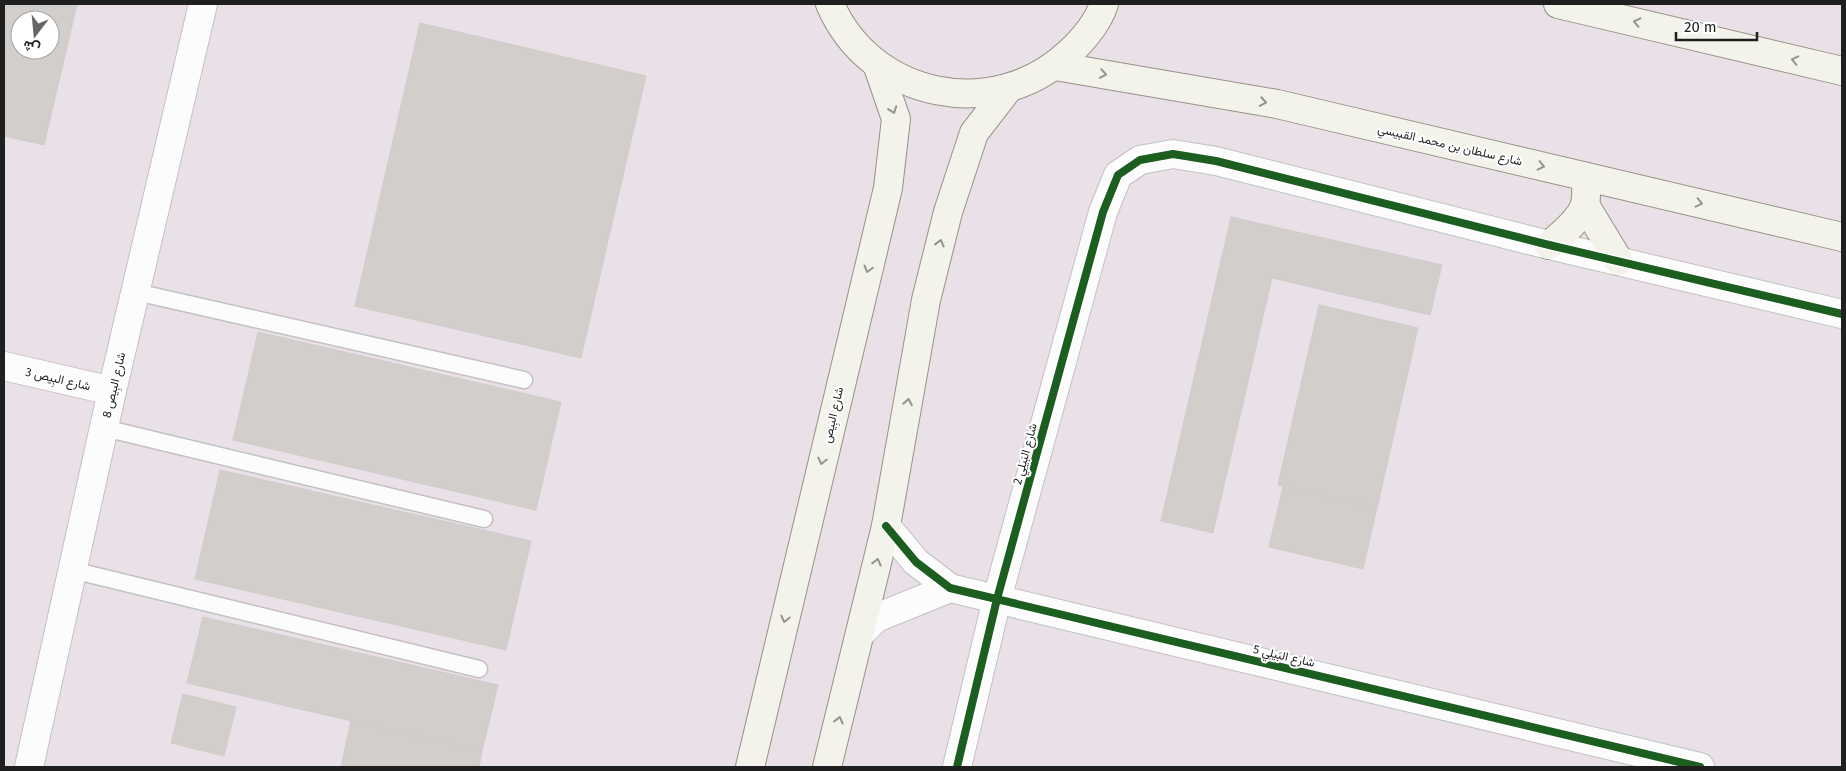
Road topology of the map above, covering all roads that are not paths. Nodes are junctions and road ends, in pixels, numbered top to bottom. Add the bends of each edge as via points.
1 (203, 4) edge
2 (830, 4) edge
3 (1104, 4) edge
4 (1558, 4) edge
5 (877, 64) junction
6 (1055, 66) junction
7 (1842, 71) edge
8 (1008, 89) junction
9 (1586, 177) junction
10 (1585, 205) junction
11 (1842, 237) edge
12 (1549, 244) junction
13 (1619, 262) junction
14 (136, 292) junction
15 (1842, 314) edge
16 (4, 366) edge
17 (524, 380) dead end
18 (112, 391) junction
19 (104, 428) junction
20 (484, 519) dead end
21 (886, 526) junction
22 (72, 570) junction
23 (950, 588) junction
24 (997, 599) junction
25 (860, 634) junction
26 (480, 669) dead end
27 (29, 767) edge
28 (750, 767) edge
29 (828, 767) edge
30 (958, 767) edge
31 (1700, 767) edge

1 - 14 street, شارع البِيص 8
2 - 5 main road via 850,38
3 - 6 main road via 1083,40
7 -> 4 main road
5 - 8 main road via 900,78 953,94 981,94
5 -> 28 main road, شارع البِيص via 896,119 888,188
6 - 8 main road
6 -> 9 main road, شارع سلطان بن محمد القبيسي via 1277,104
21 -> 8 main road via 926,300 948,212 974,133
9 - 10 main road
9 -> 11 main road, شارع سلطان بن محمد القبيسي
10 - 12 main road via 1563,234
10 - 13 main road
12 - 13 street
12 - 24 street, شارع البَيلِي 2 via 1216,161 1173,154 1140,160 1118,175 1103,212
13 - 15 street
14 - 17 lane
14 - 18 street, شارع البِيص 8
16 - 18 street, شارع البِيص 3
18 - 19 street, شارع البِيص 8
19 - 20 lane
19 - 22 street, شارع البِيص 8
21 - 23 street, شارع البَيلِي 5 via 916,562
25 -> 21 main road
22 - 26 lane
22 - 27 street, شارع البِيص 8
23 - 24 street, شارع البَيلِي 5
23 - 25 street via 876,618
24 - 30 street, شارع البَيلِي 2
24 - 31 street, شارع البَيلِي 5
29 -> 25 main road

